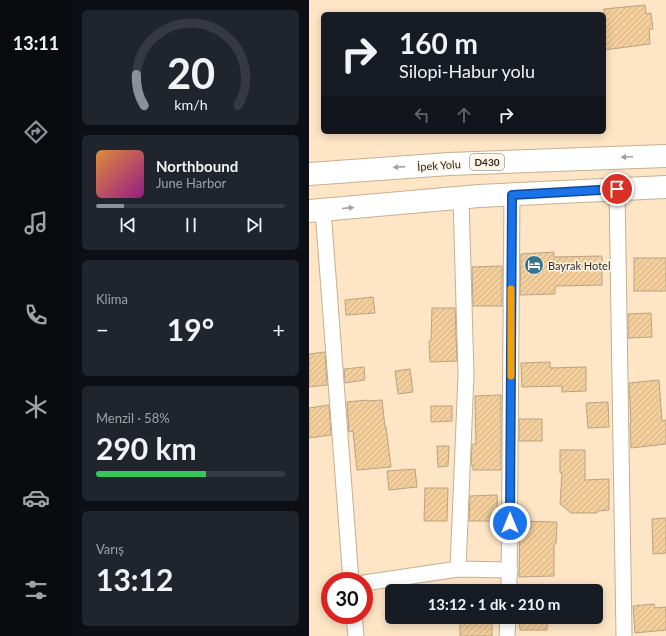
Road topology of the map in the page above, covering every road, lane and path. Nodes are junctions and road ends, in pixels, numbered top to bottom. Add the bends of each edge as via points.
1 (666, 156) edge
2 (309, 174) edge
3 (666, 187) edge
4 (617, 189) junction
5 (512, 195) junction
6 (470, 197) junction
7 (316, 211) edge
8 (458, 570) junction
9 (510, 570) junction
10 (350, 572) edge
11 (373, 582) edge
12 (509, 584) edge
13 (355, 624) edge
14 (508, 624) edge
15 (356, 636) edge
16 (507, 636) edge
17 (624, 636) edge

1 -> 2 highway, İpek Yolu / D430 via 449,164
3 - 4 highway
4 - 5 highway
4 - 17 street
5 - 6 highway
5 - 9 street
7 -> 6 highway
6 - 8 street
7 - 10 street
8 - 9 street
8 - 11 street
9 - 12 street
13 - 15 street
14 - 16 street

